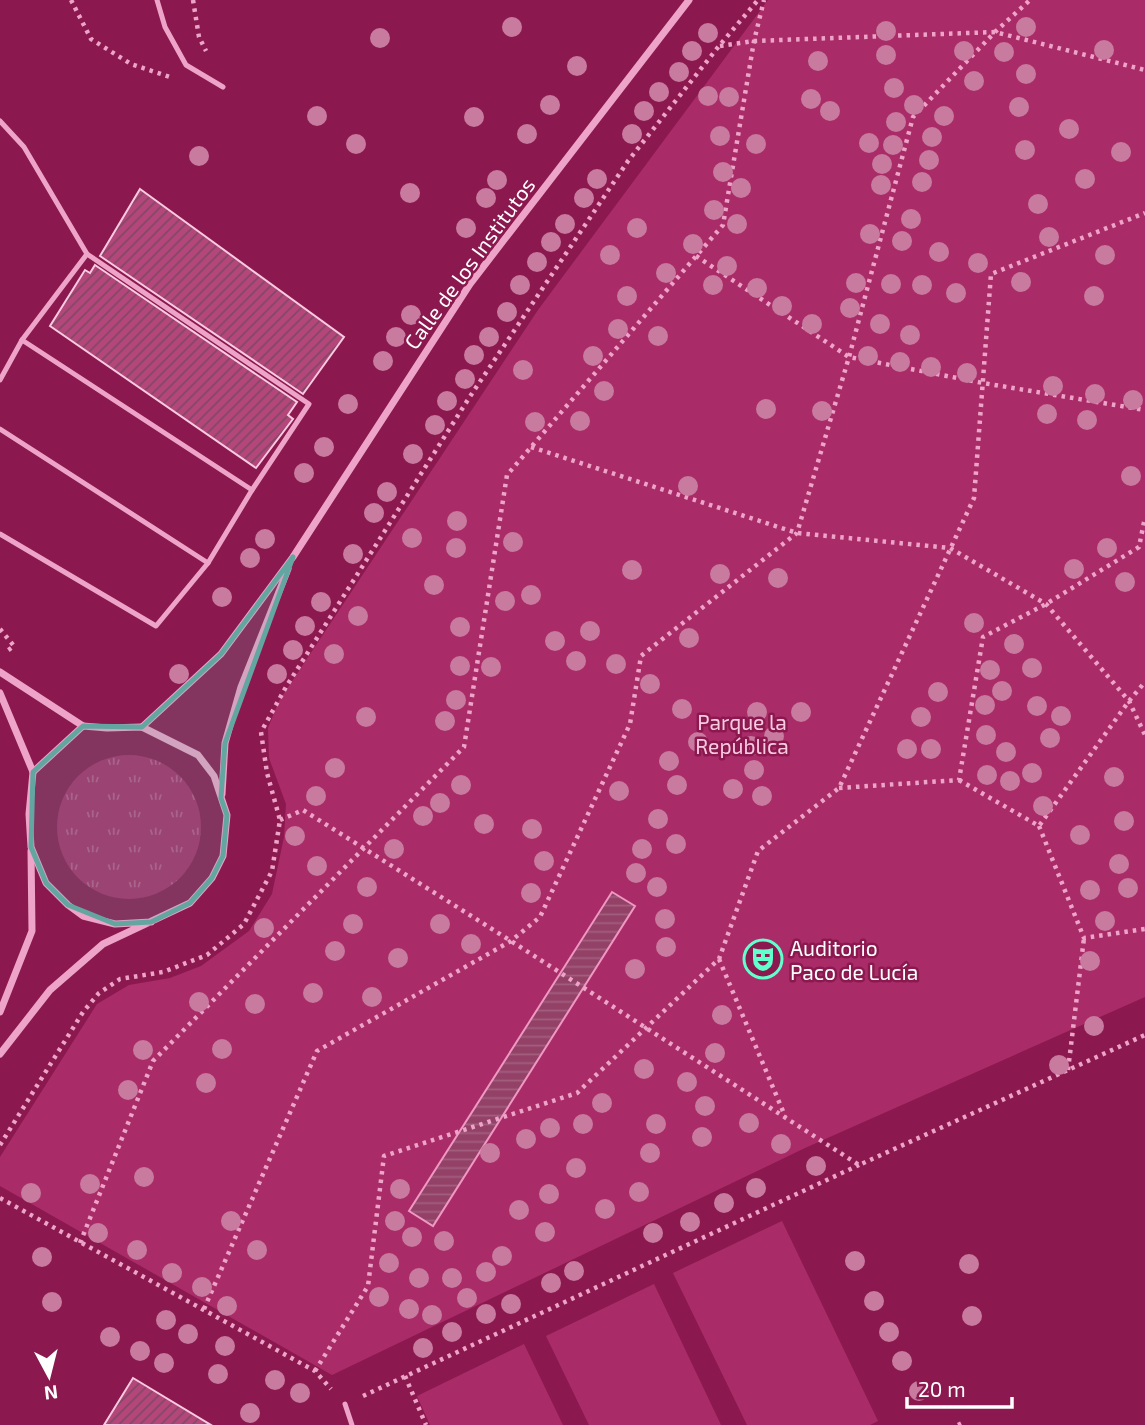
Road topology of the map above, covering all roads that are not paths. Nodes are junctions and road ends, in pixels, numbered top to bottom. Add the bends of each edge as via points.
1 (156, 0) edge
2 (689, 0) edge
3 (223, 87) road end
4 (0, 121) edge
5 (87, 254) junction
6 (22, 340) junction
7 (0, 380) edge
8 (0, 429) edge
9 (252, 490) junction
10 (0, 534) edge
11 (293, 557) junction
12 (208, 563) junction
13 (0, 672) edge
14 (0, 693) edge
15 (83, 726) junction
16 (142, 727) junction
17 (33, 772) junction
18 (221, 798) junction
19 (31, 847) junction
20 (151, 922) junction
21 (0, 1012) edge
22 (0, 1054) edge
23 (345, 1404) road end
24 (352, 1425) edge

1 - 3 lane via 186,65
2 - 11 street, Calle de los Institutos via 470,284
4 - 5 lane via 24,147
5 - 6 lane
5 - 9 lane via 309,404
6 - 7 lane
6 - 9 lane
8 - 12 lane
9 - 12 lane
10 - 12 lane via 156,626
11 - 16 street, Calle de los Institutos via 221,654
11 - 18 street, Calle de los Institutos via 241,687 225,743
13 - 15 street
14 - 17 street
15 - 16 street
15 - 17 street
16 - 18 street via 198,755 214,776
17 - 19 street
18 - 20 street via 227,816 223,856 212,878 190,903
19 - 20 street via 46,883 83,916 115,925
19 - 21 street via 32,931
20 - 22 street via 103,944 50,990
23 - 24 lane

